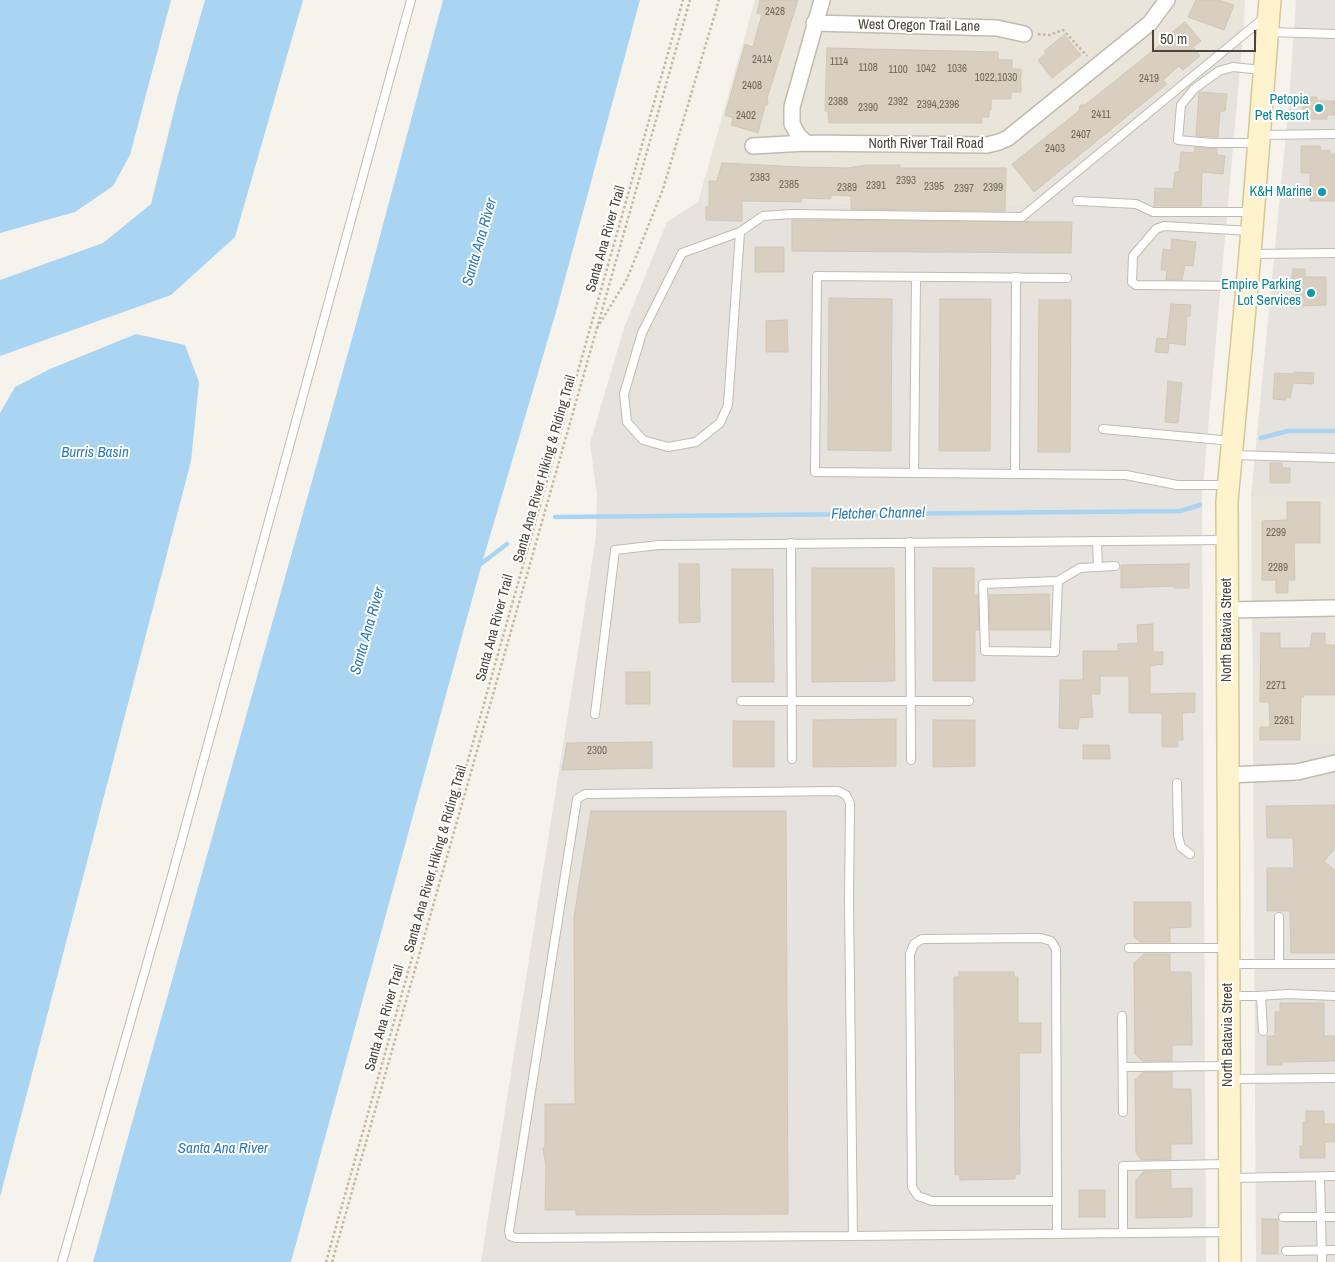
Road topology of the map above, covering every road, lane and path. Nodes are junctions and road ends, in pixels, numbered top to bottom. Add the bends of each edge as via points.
1 (411, 0) edge
2 (683, 0) edge
3 (690, 0) edge
4 (719, 0) edge
5 (822, 0) edge
6 (1167, 0) edge
7 (1270, 15) edge
8 (814, 23) junction
9 (1024, 34) joint
10 (1335, 34) edge
11 (1096, 66) junction
12 (1266, 70) junction
13 (1335, 134) edge
14 (1260, 139) junction
15 (806, 143) junction
16 (753, 146) dead end
17 (1077, 201) dead end
18 (1253, 222) junction
19 (740, 232) junction
20 (1335, 253) edge
21 (1250, 254) junction
22 (916, 277) junction
23 (1016, 277) junction
24 (1067, 278) dead end
25 (1247, 286) junction
26 (595, 332) junction
27 (1104, 430) dead end
28 (1231, 448) junction
29 (1335, 458) edge
30 (914, 473) junction
31 (1014, 474) junction
32 (1227, 485) junction
33 (1227, 540) junction
34 (1097, 541) junction
35 (910, 542) junction
36 (791, 543) junction
37 (1115, 566) dead end
38 (1098, 567) junction
39 (1058, 581) junction
40 (1335, 608) edge
41 (1227, 610) junction
42 (741, 701) dead end
43 (791, 701) junction
44 (911, 702) junction
45 (969, 702) dead end
46 (594, 714) dead end
47 (792, 759) dead end
48 (911, 760) dead end
49 (1335, 764) edge
50 (1227, 775) junction
51 (1177, 783) dead end
52 (1190, 854) dead end
53 (1279, 917) dead end
54 (1129, 948) dead end
55 (1228, 956) junction
56 (1279, 964) junction
57 (1335, 964) edge
58 (1228, 996) junction
59 (1256, 996) junction
60 (1335, 996) edge
61 (1122, 1016) dead end
62 (1263, 1032) dead end
63 (1123, 1067) junction
64 (1229, 1072) junction
65 (1335, 1078) edge
66 (1123, 1112) dead end
67 (1229, 1171) junction
68 (1335, 1176) edge
69 (1320, 1177) junction
70 (1057, 1201) junction
71 (1283, 1217) dead end
72 (1321, 1217) junction
73 (1335, 1217) edge
74 (1230, 1232) junction
75 (1057, 1233) junction
76 (1123, 1233) junction
77 (853, 1236) junction
78 (1286, 1250) dead end
79 (1322, 1250) junction
80 (1335, 1250) edge
81 (62, 1262) edge
82 (326, 1262) edge
83 (332, 1262) edge
84 (1230, 1262) edge
85 (1322, 1262) edge

1 - 81 lane via 170,882
2 - 82 path, Santa Ana River Trail
3 - 26 path, Santa Ana River Hiking & Riding Trail
4 - 26 path via 664,188 627,279
5 - 8 street
6 - 11 street, North River Trail Road via 1150,23
7 - 10 lane
7 - 12 main road, North Batavia Street
7 - 19 lane via 1022,217 791,214 763,216
8 - 9 street, West Oregon Trail Lane via 997,28
8 - 15 street via 792,107 792,124
9 - 11 path via 1049,35 1063,30
11 - 15 street, North River Trail Road via 999,142 987,145
12 - 14 main road, North Batavia Street
12 - 14 lane via 1233,67 1219,70 1194,89 1181,105 1178,140 1211,143
13 - 14 lane
14 - 18 main road, North Batavia Street
15 - 16 street, North River Trail Road
17 - 18 lane via 1136,204 1153,212
18 - 21 main road, North Batavia Street
18 - 25 lane via 1164,226 1156,229 1133,256 1132,282 1136,284
19 - 19 lane via 682,253 642,333 624,394 627,422 643,440 668,447 696,442 720,423 728,405
20 - 21 lane
21 - 25 main road, North Batavia Street
22 - 23 lane
22 - 30 lane
22 - 30 lane via 817,276 815,472
23 - 24 lane
23 - 31 lane
25 - 28 main road, North Batavia Street
26 - 83 path, Santa Ana River Hiking & Riding Trail
27 - 28 lane
28 - 29 lane
28 - 32 main road, North Batavia Street
30 - 31 lane
31 - 32 lane via 1126,475 1177,485
32 - 33 main road, North Batavia Street
33 - 34 lane
33 - 41 main road, North Batavia Street
34 - 35 lane
34 - 38 lane
35 - 36 lane
35 - 44 lane
36 - 43 lane
36 - 46 lane via 659,544 615,550
37 - 38 lane
38 - 39 lane via 1080,568
39 - 39 lane via 983,584 985,651 1055,652
40 - 41 street
41 - 50 main road, North Batavia Street
42 - 43 lane
43 - 44 lane
43 - 47 lane
44 - 45 lane
44 - 48 lane
49 - 50 street via 1297,772
50 - 55 main road, North Batavia Street
51 - 52 lane via 1178,836 1181,847
53 - 56 lane
54 - 55 lane
55 - 56 lane
55 - 58 main road, North Batavia Street
56 - 57 lane
58 - 59 lane
58 - 64 main road, North Batavia Street
59 - 60 lane
59 - 62 lane via 1263,1004
61 - 63 lane
63 - 64 lane
63 - 66 lane
64 - 65 lane
64 - 67 main road, North Batavia Street
67 - 69 lane
67 - 74 main road, North Batavia Street
67 - 76 lane via 1123,1166
68 - 69 lane
69 - 72 lane
70 - 70 lane via 1056,949 1051,941 1041,938 922,939 914,944 910,954 912,1187 918,1196 932,1201
70 - 75 lane
71 - 72 lane
72 - 73 lane
72 - 79 lane
74 - 76 lane
74 - 84 main road, North Batavia Street
75 - 76 lane
75 - 77 lane
77 - 77 lane via 510,1236 577,799 585,794 838,791 846,795 850,804
78 - 79 lane
79 - 80 lane
79 - 85 lane

